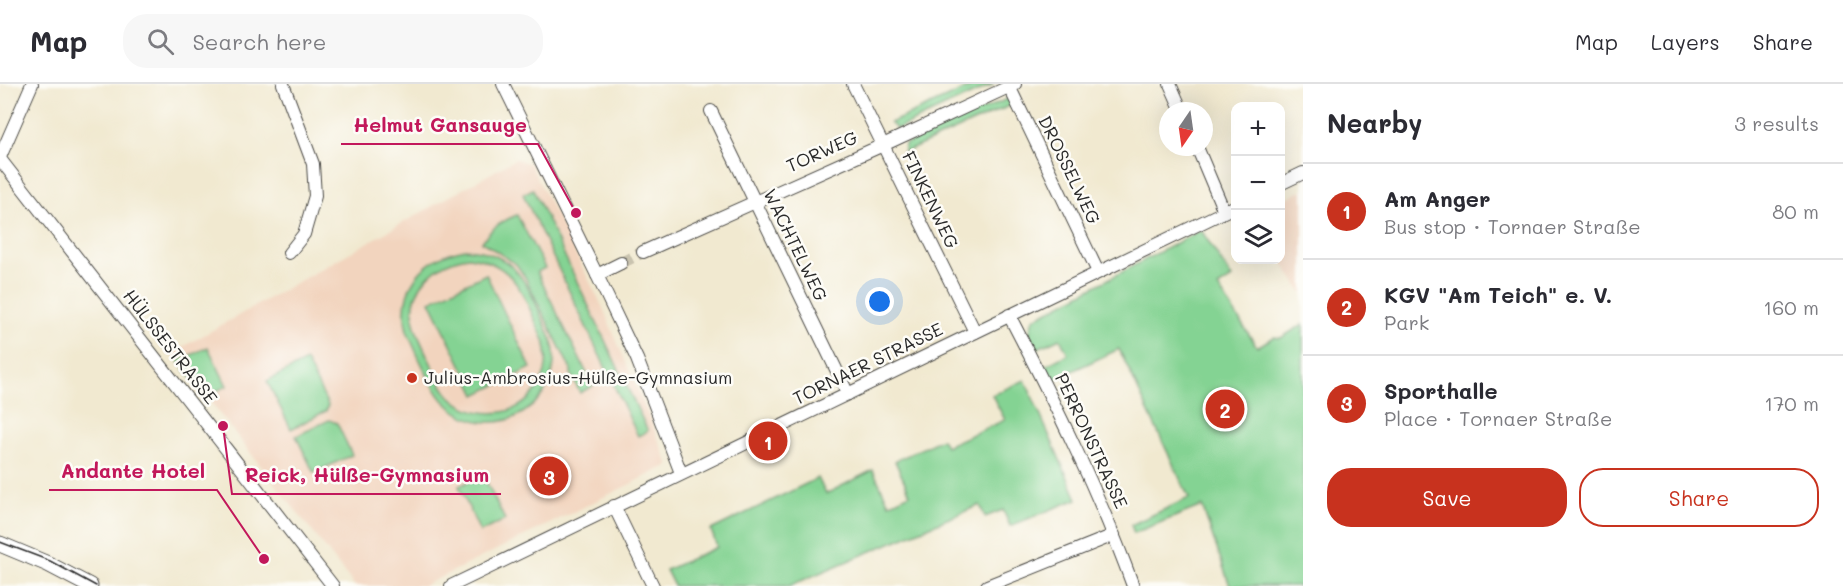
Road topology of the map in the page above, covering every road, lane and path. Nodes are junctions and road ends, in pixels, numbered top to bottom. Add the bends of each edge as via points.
1 (32, 84) edge
2 (283, 84) edge
3 (503, 84) edge
4 (852, 84) edge
5 (1170, 84) edge
6 (1011, 85) edge
7 (1178, 102) edge
8 (711, 111) dead end
9 (883, 145) junction
10 (1202, 156) edge
11 (0, 158) edge
12 (1303, 173) edge
13 (1285, 182) edge
14 (754, 202) junction
15 (1230, 208) edge
16 (643, 252) tunnel mouth
17 (289, 253) dead end
18 (621, 263) tunnel mouth
19 (1098, 272) junction
20 (597, 275) junction
21 (1009, 315) junction
22 (975, 332) junction
23 (848, 394) junction
24 (681, 473) junction
25 (614, 506) junction
26 (1114, 535) junction
27 (0, 544) edge
28 (90, 586) edge
29 (333, 586) edge
30 (451, 586) edge
31 (653, 586) edge
32 (987, 586) edge
33 (1132, 586) edge

1 - 11 street
2 - 17 street via 313,164 315,196 304,234
3 - 20 street
4 - 9 street, FINKENWEG
5 - 7 street
6 - 9 street, TORWEG
6 - 19 street, DROSSELWEG
8 - 14 street, WACHTELWEG
9 - 14 street, TORWEG
9 - 22 street, FINKENWEG
10 - 15 street
11 - 29 street, HÜLSSESTRASSE
12 - 13 street
14 - 16 street, TORWEG
14 - 23 street, WACHTELWEG
15 - 19 street, TORNAER STRASSE
18 - 20 street
19 - 21 street, TORNAER STRASSE
20 - 24 street via 637,359
21 - 22 street, TORNAER STRASSE
21 - 26 street, PERRONSTRASSE via 1067,428
22 - 23 street, TORNAER STRASSE
23 - 24 street, TORNAER STRASSE
24 - 25 street, TORNAER STRASSE
25 - 30 street, TORNAER STRASSE
25 - 31 street
26 - 32 street
26 - 33 street, PERRONSTRASSE
27 - 28 street

